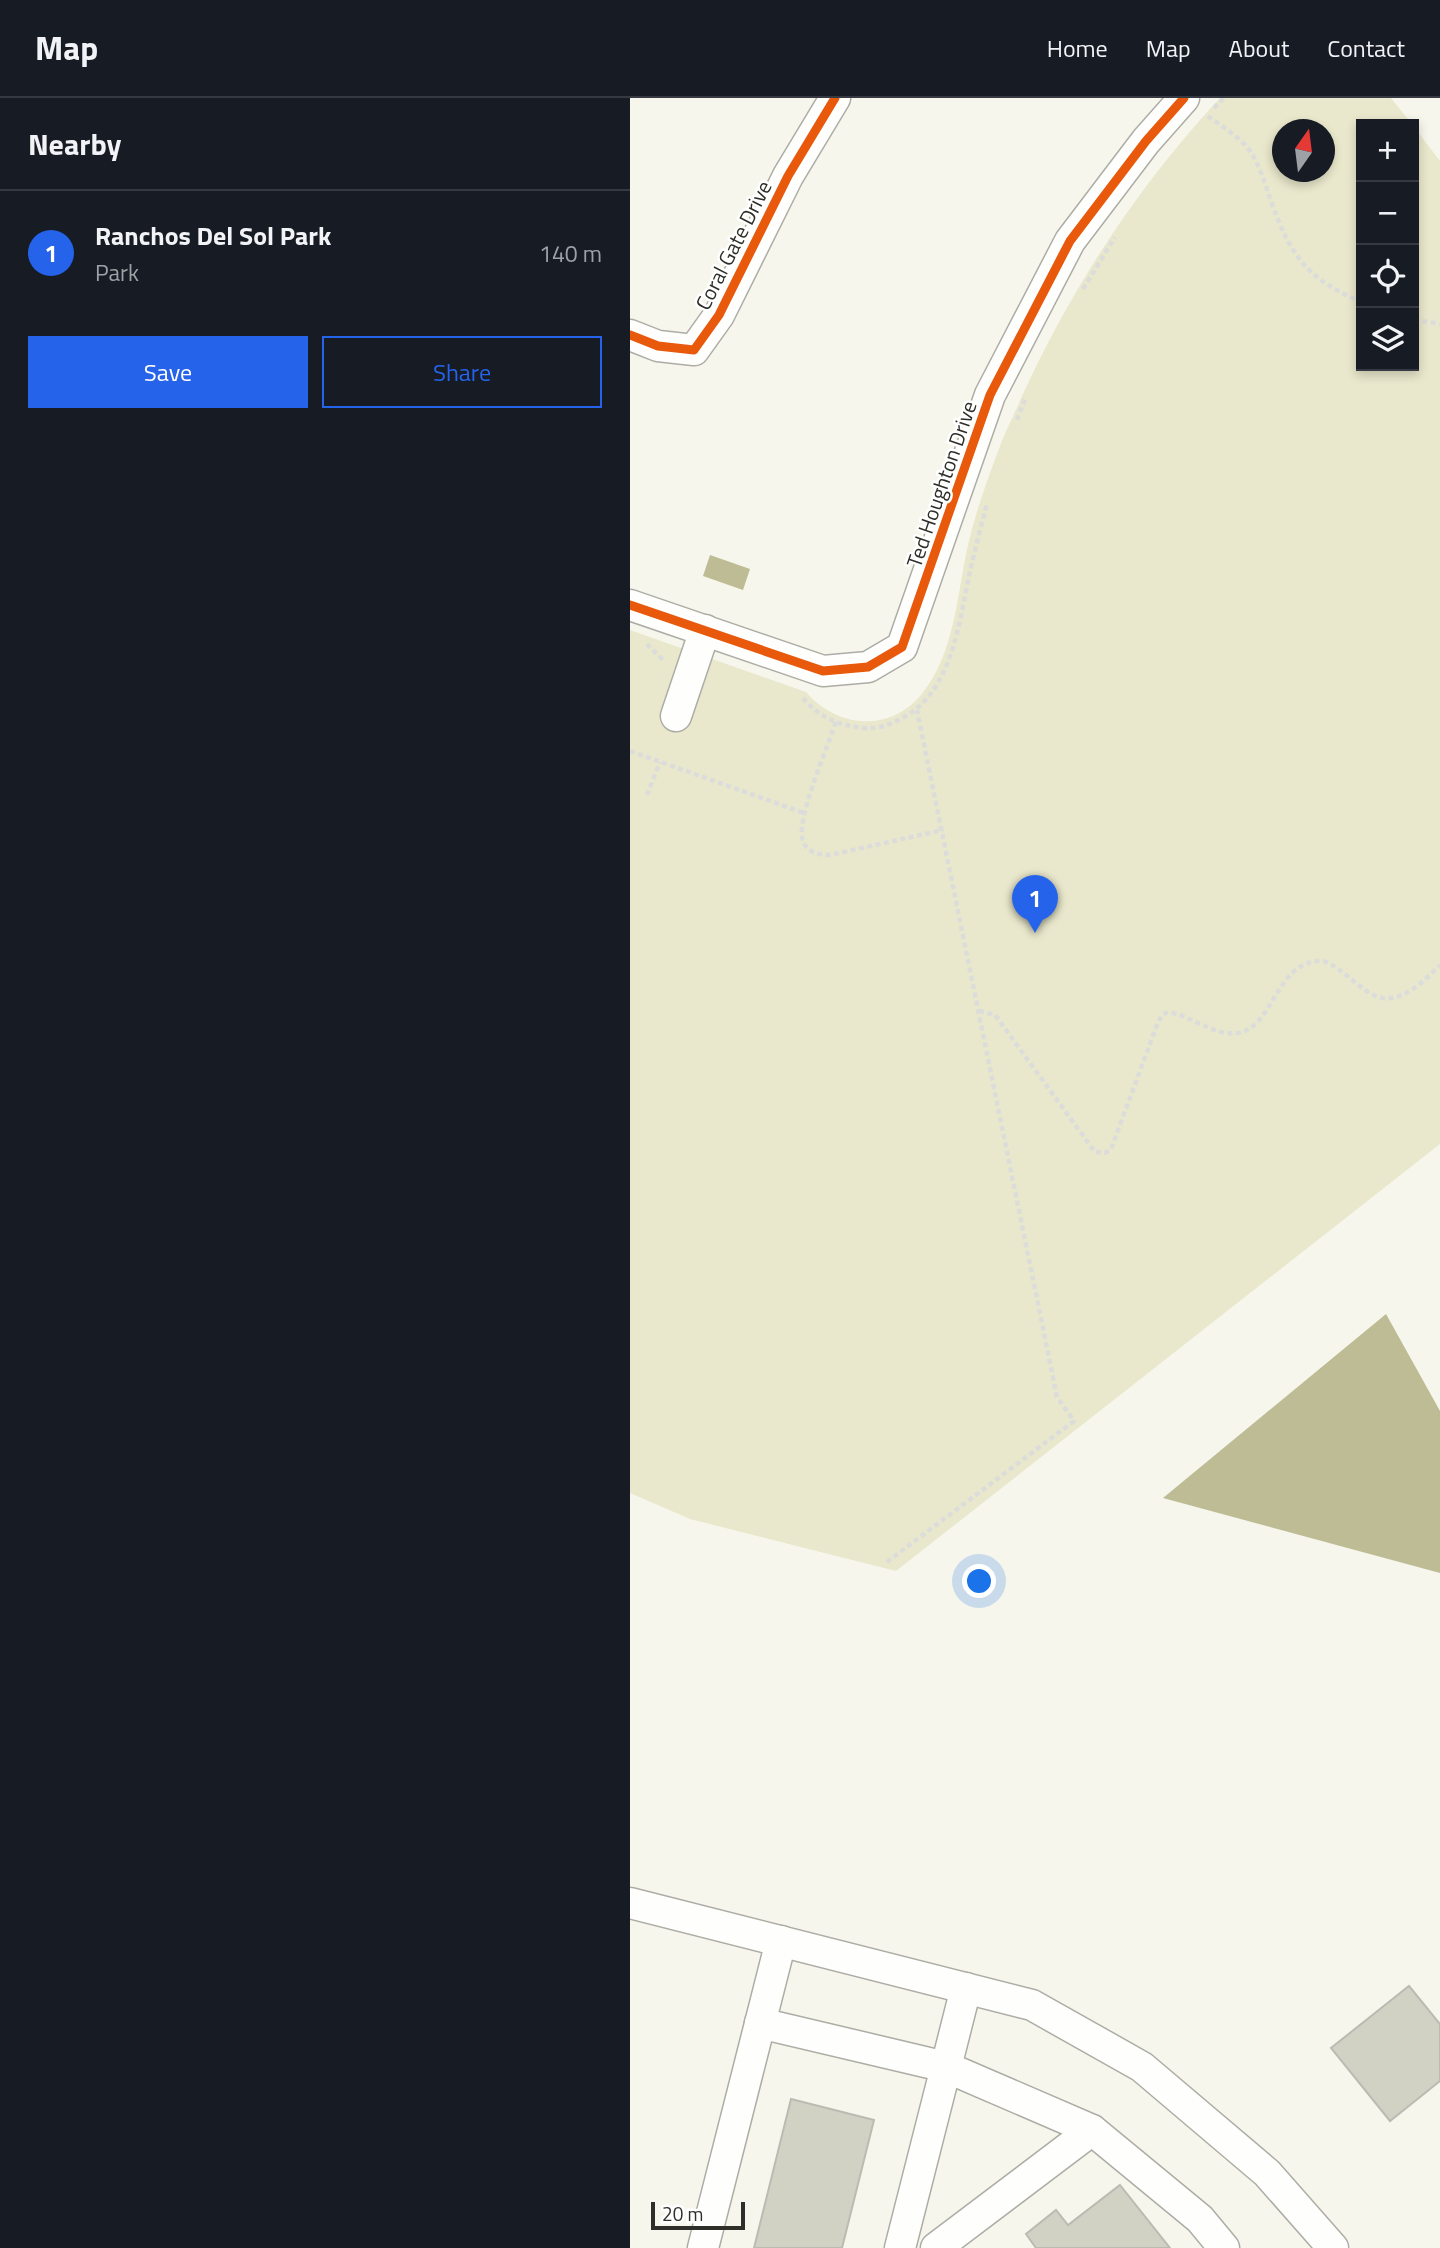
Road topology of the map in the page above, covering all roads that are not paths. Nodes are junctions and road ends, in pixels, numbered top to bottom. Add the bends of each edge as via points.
1 (835, 98) edge
2 (1195, 106) edge
3 (630, 335) edge
4 (630, 605) edge
5 (705, 631) junction
6 (676, 716) dead end
7 (630, 1903) edge
8 (781, 1941) junction
9 (966, 1988) junction
10 (760, 2023) junction
11 (946, 2067) junction
12 (1092, 2130) junction
13 (703, 2248) edge
14 (900, 2248) edge
15 (936, 2248) edge
16 (1224, 2248) edge
17 (1333, 2248) edge

1 - 3 street, Coral Gate Drive via 789,176 719,315 694,350 658,346
2 - 5 street, Ted Houghton Drive via 1146,141 1070,241 990,394 902,647 867,667 823,671
4 - 5 street, Ted Houghton Drive
5 - 6 street
7 - 8 street
8 - 9 street
8 - 10 street
9 - 11 street
9 - 17 street via 1032,2004 1142,2067 1267,2174
10 - 11 street
10 - 13 street
11 - 12 street
11 - 14 street
12 - 15 street
12 - 16 street via 1200,2219

